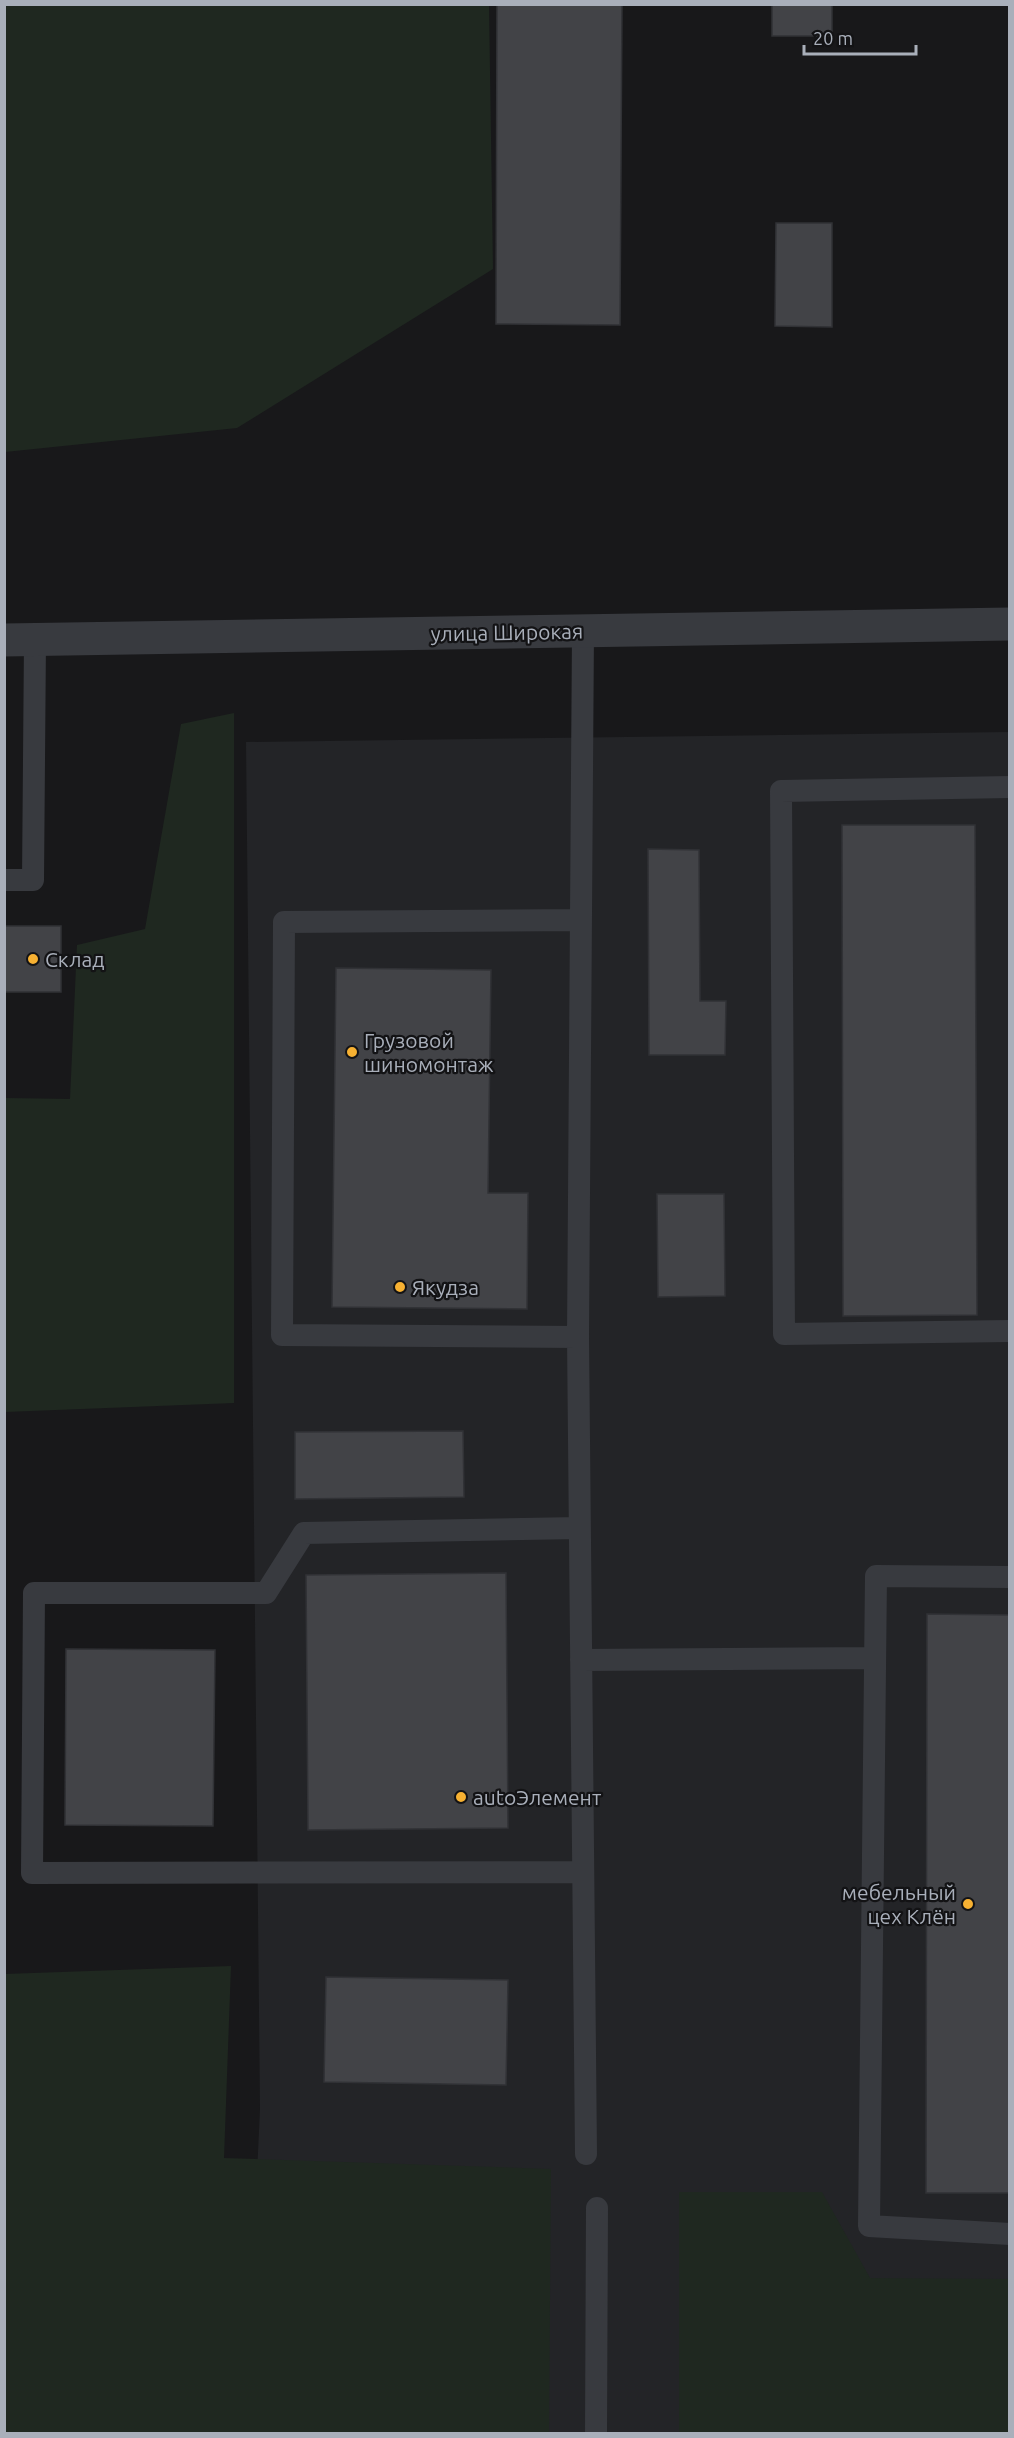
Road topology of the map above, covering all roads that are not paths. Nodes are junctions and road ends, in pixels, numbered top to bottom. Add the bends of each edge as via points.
1 (1010, 624) edge
2 (583, 631) junction
3 (20, 640) edge
4 (1010, 787) edge
5 (4, 880) edge
6 (581, 920) junction
7 (1010, 1331) edge
8 (578, 1337) junction
9 (579, 1528) junction
10 (1010, 1577) edge
11 (875, 1658) junction
12 (581, 1660) junction
13 (583, 1872) junction
14 (586, 2154) dead end
15 (597, 2208) dead end
16 (1010, 2234) edge
17 (596, 2433) edge

1 - 2 street, улица Широкая
2 - 3 street, улица Широкая
2 - 6 lane
3 - 5 lane via 33,880
4 - 7 lane via 781,791 784,1334
6 - 8 lane
6 - 8 lane via 284,922 282,1335
8 - 9 lane
9 - 12 lane
9 - 13 lane via 304,1533 266,1593 34,1593 32,1873
10 - 11 lane via 876,1576
11 - 12 lane
11 - 16 lane via 869,2226
12 - 13 lane
13 - 14 lane
15 - 17 lane

